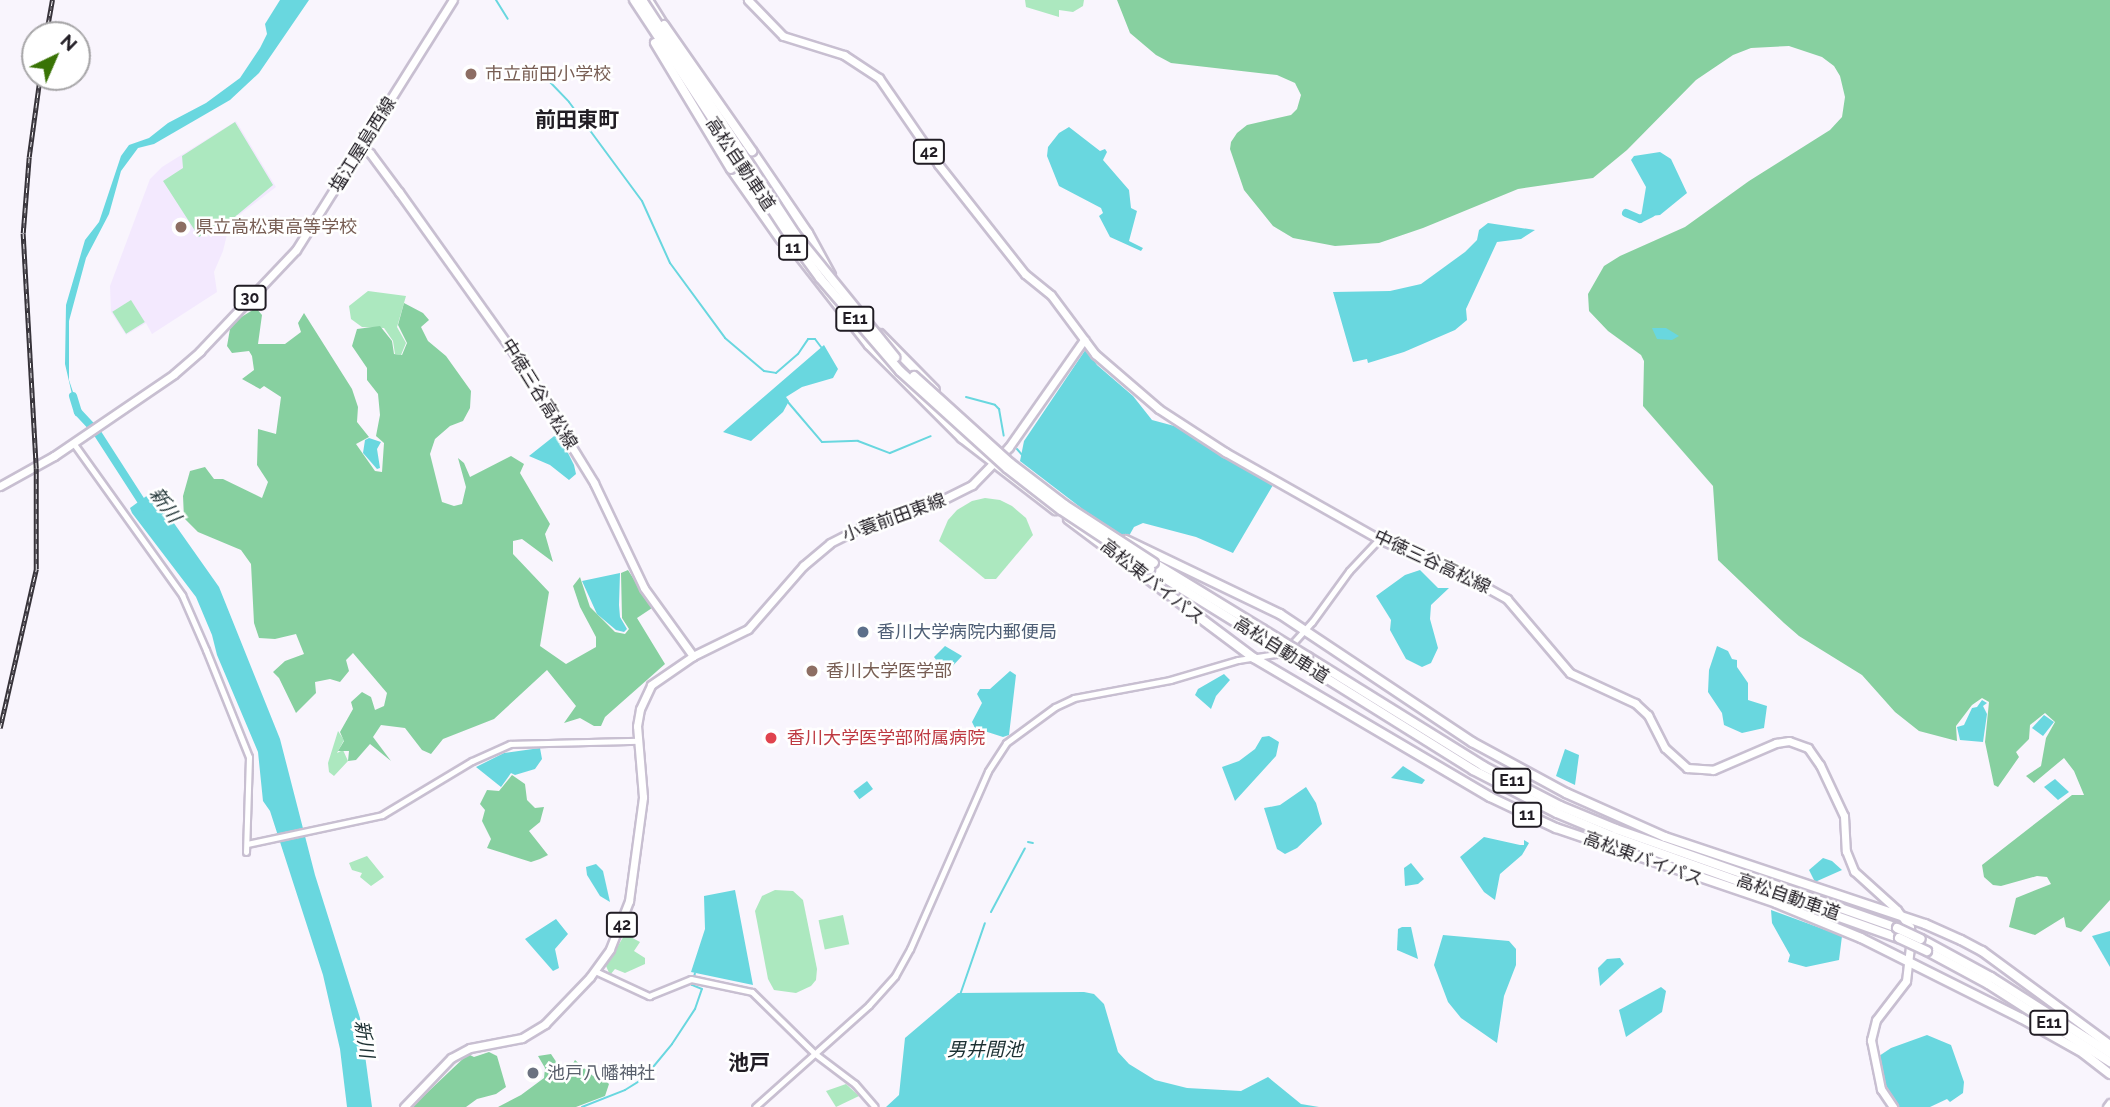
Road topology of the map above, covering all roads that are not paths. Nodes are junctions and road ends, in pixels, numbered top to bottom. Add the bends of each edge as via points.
1 (453, 0) edge
2 (632, 0) edge
3 (645, 0) edge
4 (748, 0) edge
5 (362, 147) junction
6 (832, 277) junction
7 (816, 279) junction
8 (1084, 340) junction
9 (75, 443) junction
10 (1004, 453) junction
11 (994, 464) junction
12 (0, 486) edge
13 (1379, 538) junction
14 (1152, 566) junction
15 (1306, 629) junction
16 (693, 656) junction
17 (1254, 659) junction
18 (1305, 660) junction
19 (637, 741) junction
20 (247, 844) junction
21 (246, 852) dead end
22 (1903, 916) junction
23 (1910, 962) junction
24 (595, 971) junction
25 (1989, 981) junction
26 (2110, 1045) edge
27 (814, 1053) junction
28 (2110, 1054) edge
29 (2110, 1062) edge
30 (2110, 1074) edge
31 (874, 1105) edge
32 (404, 1107) edge
33 (755, 1107) edge
34 (1893, 1107) edge

1 - 5 main road, 塩江屋島西線 / 30
2 - 7 highway, 高松東バイパス / 11 via 726,150
2 - 7 highway, bridge via 731,169 773,231
2 - 14 highway, 高松自動車道 / E11, bridge via 790,237 900,370 1007,468 1061,510
3 - 6 highway, 高松東バイパス / 11
3 - 6 highway, bridge via 715,93
3 - 14 highway, 高松自動車道 / E11, bridge via 795,234 905,368 1010,463
4 - 8 main road, 42 via 783,36 844,55 879,78 984,225 1025,274 1051,295
5 - 9 main road, 塩江屋島西線 / 30 via 296,250 200,351
5 - 16 main road, 中徳三谷高松線 via 521,363 594,483 644,587
6 - 10 highway, 高松東バイパス / 11 via 905,360
7 - 11 highway, 高松東バイパス / 11 via 894,372
8 - 10 main road, 小蓑前田東線 / 42
8 - 13 main road, 中徳三谷高松線 via 1115,374 1159,409 1225,452
9 - 12 main road, 塩江屋島西線 / 30
9 - 20 street via 187,604 249,757
10 - 11 main road, 小蓑前田東線 / 42
10 - 15 highway, 高松東バイパス / 11, bridge via 1078,510 1135,546 1253,599
11 - 16 main road, 小蓑前田東線 / 42 via 972,485 948,498 830,543 803,566 748,629
11 - 17 highway, 高松東バイパス / 11
13 - 15 street
13 - 22 main road, 中徳三谷高松線 via 1507,599 1570,673 1635,703 1665,748 1687,768 1713,770 1776,743 1789,741 1808,748 1844,816 1846,851 1854,872
14 - 18 highway, 高松自動車道 / E11, bridge
15 - 17 street via 1285,650
15 - 22 highway, 高松東バイパス / 11 via 1506,766 1665,837
16 - 19 main road, 小蓑前田東線 / 42 via 651,685 640,709
17 - 23 highway, 高松東バイパス / 11 via 1556,828 1807,915
17 - 27 street via 1073,698 1006,743 988,771 895,976 869,1006
18 - 25 highway, 高松自動車道 / E11, bridge via 1483,766 1560,806 1897,928
18 - 25 highway, 高松自動車道 / E11, bridge via 1474,770 1557,813 1899,938
19 - 20 street via 510,744 472,761 382,815
19 - 24 main road, 小蓑前田東線 / 42 via 642,818 629,901 618,934
20 - 21 street
22 - 23 main road via 1912,938
22 - 26 highway, 高松東バイパス / 11 via 1982,951
23 - 30 highway, 高松東バイパス / 11 via 2059,1038
23 - 34 main road via 1906,981 1872,1030 1881,1088
24 - 27 street via 649,996 694,979 758,995
24 - 32 main road, 小蓑前田東線 / 42 via 532,1033 470,1048 451,1058
25 - 28 highway, 高松自動車道 / E11
25 - 29 highway, 高松自動車道 / E11
27 - 31 street
27 - 33 street

